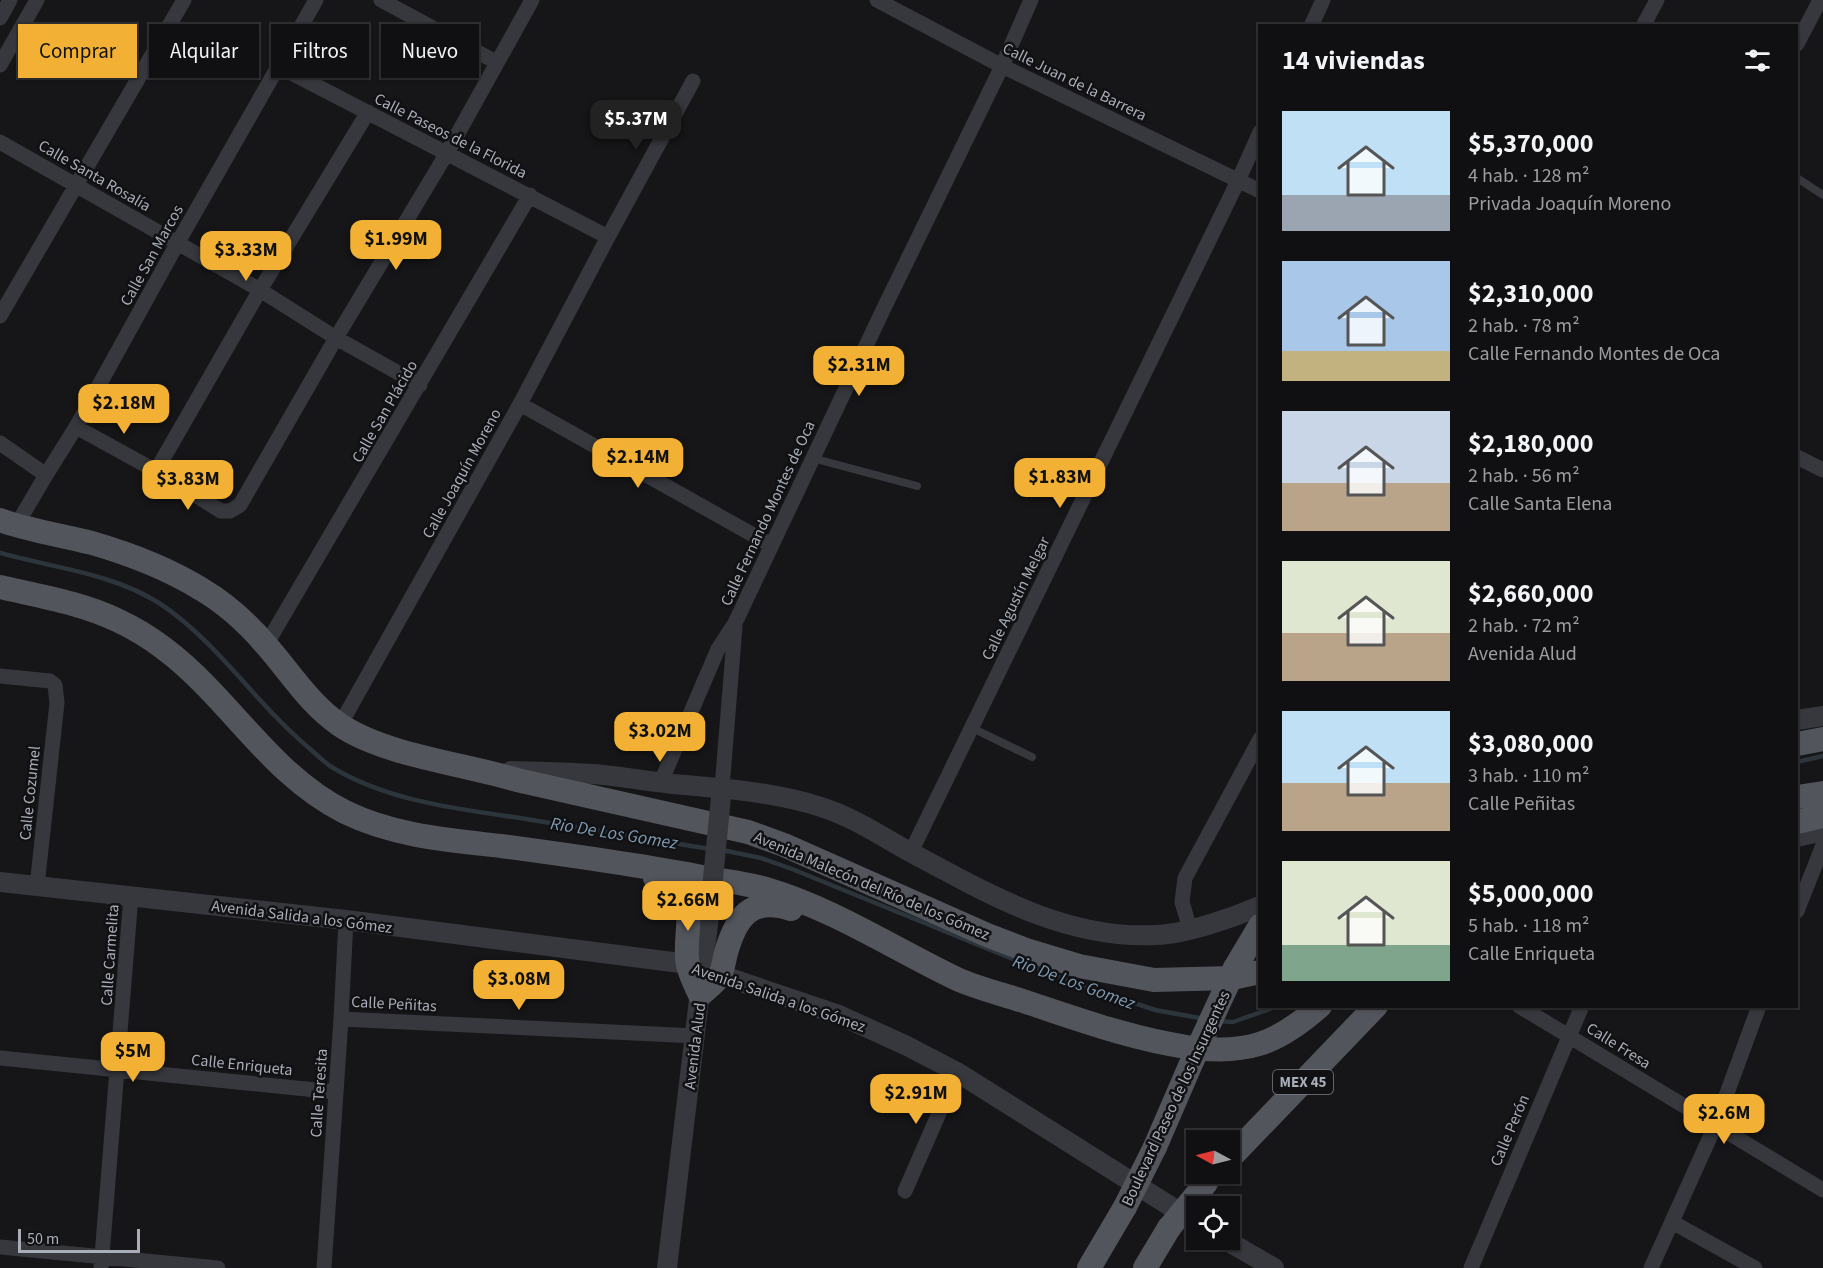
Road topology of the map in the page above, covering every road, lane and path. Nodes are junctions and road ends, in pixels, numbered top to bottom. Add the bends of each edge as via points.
1 (10, 0) edge
2 (37, 0) edge
3 (184, 0) edge
4 (316, 0) edge
5 (381, 0) edge
6 (532, 0) edge
7 (877, 0) edge
8 (1031, 0) edge
9 (1323, 0) edge
10 (1657, 0) edge
11 (1820, 6) edge
12 (0, 18) edge
13 (302, 24) edge
14 (1312, 24) edge
15 (1644, 24) edge
16 (1798, 42) edge
17 (496, 62) junction
18 (0, 65) edge
19 (1002, 66) junction
20 (271, 78) edge
21 (301, 78) edge
22 (693, 81) dead end
23 (368, 112) junction
24 (1258, 136) edge
25 (0, 142) edge
26 (447, 153) junction
27 (1798, 179) edge
28 (1238, 181) junction
29 (78, 185) junction
30 (1258, 190) edge
31 (530, 195) junction
32 (1823, 195) edge
33 (608, 237) junction
34 (177, 244) junction
35 (260, 290) junction
36 (0, 316) edge
37 (336, 338) junction
38 (420, 385) junction
39 (520, 404) junction
40 (76, 427) junction
41 (0, 443) edge
42 (1798, 458) edge
43 (812, 459) junction
44 (1823, 470) edge
45 (156, 471) junction
46 (46, 475) junction
47 (917, 486) dead end
48 (8, 523) edge
49 (771, 545) junction
50 (0, 587) edge
51 (735, 623) junction
52 (266, 645) junction
53 (0, 676) edge
54 (1823, 716) edge
55 (1798, 720) edge
56 (340, 725) junction
57 (972, 728) junction
58 (1823, 739) edge
59 (1258, 743) edge
60 (1798, 744) edge
61 (1032, 757) dead end
62 (484, 770) junction
63 (661, 782) junction
64 (722, 792) junction
65 (1823, 793) edge
66 (1798, 797) edge
67 (1823, 816) edge
68 (1798, 822) edge
69 (1823, 831) edge
70 (1798, 837) edge
71 (480, 844) junction
72 (1823, 845) edge
73 (911, 852) junction
74 (0, 882) edge
75 (37, 886) junction
76 (131, 896) junction
77 (1258, 907) edge
78 (1798, 908) edge
79 (346, 920) junction
80 (1190, 928) junction
81 (1258, 929) edge
82 (1258, 950) edge
83 (1236, 966) junction
84 (704, 970) junction
85 (1258, 972) edge
86 (959, 980) junction
87 (700, 995) joint
88 (1318, 1008) edge
89 (1374, 1008) edge
90 (1522, 1008) edge
91 (1581, 1008) edge
92 (1758, 1008) edge
93 (341, 1019) junction
94 (1569, 1035) junction
95 (696, 1036) junction
96 (0, 1058) edge
97 (118, 1070) junction
98 (957, 1072) junction
99 (336, 1092) junction
100 (1715, 1126) junction
101 (1240, 1148) edge
102 (1207, 1184) edge
103 (1823, 1190) edge
104 (906, 1191) dead end
105 (1672, 1222) junction
106 (1184, 1223) edge
107 (0, 1247) edge
108 (1240, 1248) edge
109 (102, 1263) edge
110 (218, 1268) edge
111 (324, 1268) edge
112 (667, 1268) edge
113 (1089, 1268) edge
114 (1145, 1268) edge
115 (1274, 1268) edge
116 (1471, 1268) edge
117 (1651, 1268) edge
118 (1755, 1268) edge

1 - 12 street
2 - 18 street
3 - 29 street
4 - 13 street, Calle San Marcos
5 - 17 street
6 - 17 street
7 - 19 street, Calle Juan de la Barrera
8 - 19 street, Calle Fernando Montes de Oca
9 - 14 street
10 - 15 street
11 - 16 street
17 - 26 street
19 - 28 street, Calle Juan de la Barrera
19 - 43 street, Calle Fernando Montes de Oca
20 - 34 street, Calle San Marcos
21 - 23 street, Calle Paseos de la Florida
22 - 33 street, Calle Joaquín Moreno
23 - 26 street, Calle Paseos de la Florida
23 - 35 street
24 - 28 street, Calle Agustín Melgar
25 - 29 street, Calle Santa Rosalía
26 - 31 street, Calle Paseos de la Florida
26 - 37 street
27 - 32 lane
28 - 30 street, Calle Juan de la Barrera
28 - 57 street, Calle Agustín Melgar
29 - 34 street, Calle Santa Rosalía
29 - 36 street
31 - 33 street, Calle Paseos de la Florida
31 - 38 street, Calle San Plácido
33 - 39 street, Calle Joaquín Moreno
34 - 35 street, Calle Santa Rosalía
34 - 40 street, Calle San Marcos
35 - 37 street, Calle Santa Rosalía
35 - 45 street
37 - 38 street, Calle Santa Rosalía
37 - 45 street via 240,505 221,511
38 - 52 street, Calle San Plácido
39 - 49 street
39 - 56 street, Calle Joaquín Moreno
40 - 45 street
40 - 46 street, Calle San Marcos
41 - 46 street
42 - 44 street
43 - 47 lane
43 - 49 street, Calle Fernando Montes de Oca
46 - 48 street, Calle San Marcos
48 - 52 main road, Avenida Malecón del Río de los Gómez via 92,543 167,569 203,590
49 - 51 street, Calle Fernando Montes de Oca
50 - 71 main road via 97,613 143,634 205,685 291,776 346,812 397,831
51 - 63 street, Calle Fernando Montes de Oca via 718,648
51 - 64 street
52 - 56 main road, Avenida Malecón del Río de los Gómez via 317,706
53 - 75 street, Calle Cozumel via 50,681 55,685 57,703
54 - 55 street
56 - 62 main road, Avenida Malecón del Río de los Gómez via 404,751
57 - 61 lane
57 - 73 street, Calle Agustín Melgar
58 - 60 main road
59 - 80 street via 1185,878 1182,902
62 - 63 street, Avenida Malecón del Río de los Gómez via 594,774
62 - 85 main road, Avenida Malecón del Río de los Gómez via 748,832 987,935 1079,966 1154,980 1232,978
63 - 64 street, Avenida Malecón del Río de los Gómez
64 - 73 street, Avenida Malecón del Río de los Gómez via 786,798 824,807 848,816
64 - 84 street, bridge
65 - 66 main road
67 - 68 main road
69 - 70 street
71 - 84 main road via 517,860 677,883 687,896 689,909 686,942
71 - 86 main road via 613,861 764,888 806,903
72 - 78 street
73 - 80 street, Avenida Malecón del Río de los Gómez via 1053,921 1078,928 1122,935 1157,935
74 - 75 street, Avenida Salida a los Gómez
75 - 76 street, Avenida Salida a los Gómez
76 - 79 street, Avenida Salida a los Gómez
76 - 97 street, Calle Carmelita
77 - 80 street, Avenida Malecón del Río de los Gómez
79 - 84 street, Avenida Salida a los Gómez
79 - 93 street, Calle Teresita
81 - 83 main road, Boulevard Paseo de los Insurgentes
82 - 83 main road
83 - 113 main road, Boulevard Paseo de los Insurgentes, bridge via 1155,1147
84 - 86 main road via 743,915 772,904 790,908 898,960
84 - 87 main road
84 - 98 street, Avenida Salida a los Gómez via 877,1031
86 - 88 main road via 1151,1040 1226,1051 1271,1041
87 - 95 street, Avenida Alud
89 - 101 main road, MEX 45
90 - 94 street, Calle Fresa
91 - 94 street, Calle Perón
92 - 100 street
93 - 95 street, Calle Peñitas
93 - 99 street, Calle Teresita
94 - 100 street, Calle Fresa
94 - 116 street, Calle Perón
95 - 112 street, Avenida Alud
96 - 97 street, Calle Enriqueta
97 - 99 street, Calle Enriqueta
97 - 109 street, Calle Carmelita
98 - 104 street
98 - 106 street, Avenida Salida a los Gómez
99 - 111 street, Calle Teresita
100 - 103 street, Calle Fresa
100 - 105 street
102 - 106 main road, bridge
105 - 117 street
105 - 118 street
106 - 114 main road
107 - 109 street
108 - 115 street
109 - 110 street

